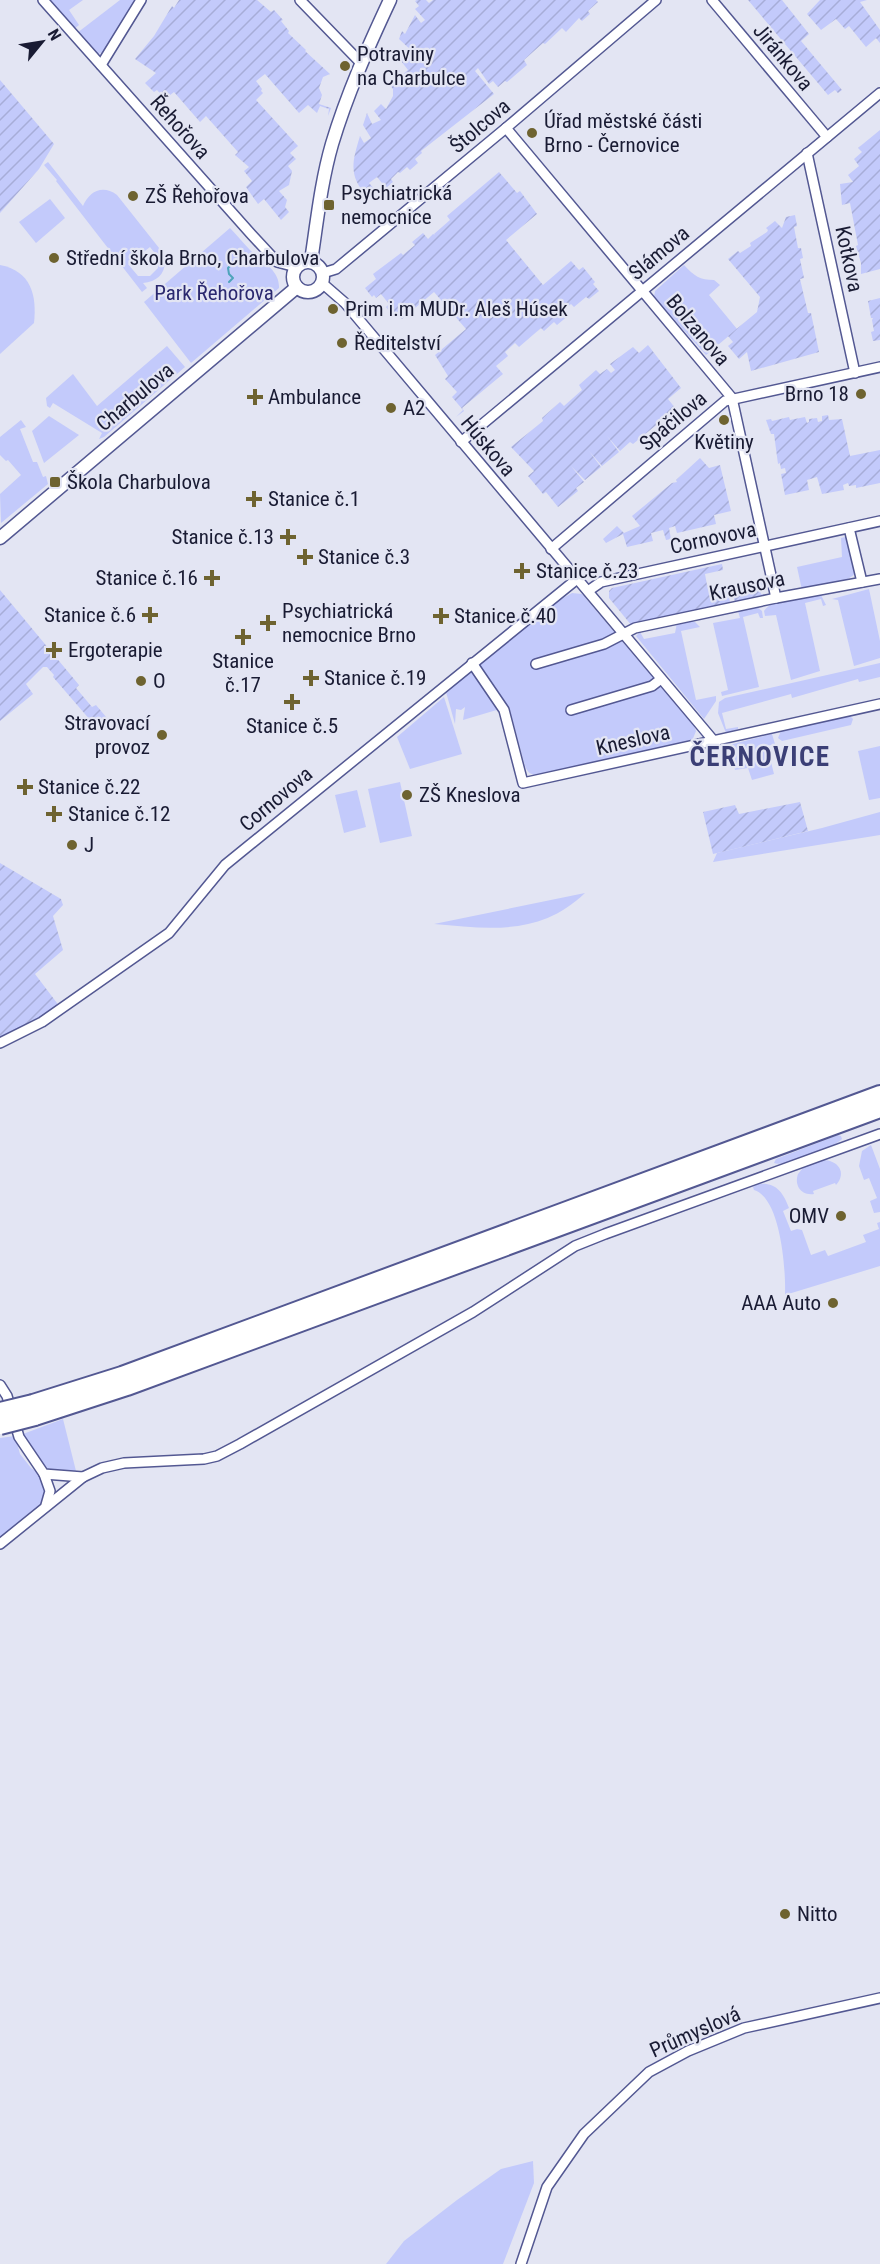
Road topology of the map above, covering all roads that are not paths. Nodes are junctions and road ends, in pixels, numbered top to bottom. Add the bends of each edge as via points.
1 (43, 0) edge
2 (141, 0) edge
3 (300, 0) edge
4 (390, 0) edge
5 (656, 0) edge
6 (712, 0) edge
7 (361, 63) junction
8 (101, 65) junction
9 (880, 93) edge
10 (506, 128) junction
11 (827, 137) junction
12 (807, 153) junction
13 (311, 261) junction
14 (296, 267) junction
15 (323, 278) junction
16 (297, 287) junction
17 (642, 291) junction
18 (880, 367) edge
19 (855, 373) junction
20 (732, 398) junction
21 (461, 442) junction
22 (880, 521) edge
23 (849, 528) junction
24 (0, 538) edge
25 (765, 545) junction
26 (551, 549) junction
27 (577, 579) junction
28 (880, 579) edge
29 (862, 582) junction
30 (588, 591) junction
31 (776, 598) junction
32 (624, 634) junction
33 (472, 663) junction
34 (536, 664) dead end
35 (662, 679) junction
36 (880, 704) edge
37 (571, 710) dead end
38 (713, 740) junction
39 (0, 1043) edge
40 (880, 1094) edge
41 (880, 1109) edge
42 (880, 1134) edge
43 (0, 1385) edge
44 (34, 1410) junction
45 (0, 1411) edge
46 (0, 1426) edge
47 (44, 1474) junction
48 (83, 1477) junction
49 (45, 1507) junction
50 (0, 1544) edge
51 (880, 1998) edge
52 (521, 2264) edge

1 - 8 street, Řehořova
2 - 8 street
3 - 7 street
4 - 7 street
5 - 10 street, Štolcova
6 - 11 street, Jiránkova
7 - 13 street via 332,145
8 - 14 street, Řehořova via 277,262
9 - 11 street, Slámova
10 - 15 street, Štolcova
10 - 17 street, Bolzanova
11 - 12 street, Slámova
12 - 17 street, Slámova
12 - 19 street, Kotkova
13 - 14 street
13 - 15 street via 319,266
14 - 16 street via 293,275
15 - 16 street via 317,289 310,292
15 - 21 street, Húskova
16 - 24 street, Charbulova
17 - 20 street, Bolzanova
17 - 21 street, Slámova
18 - 19 street, Spáčilova
19 - 20 street, Spáčilova
20 - 25 street, Bolzanova
20 - 26 street, Spáčilova
21 - 26 street, Húskova
22 - 23 street, Cornovova
23 - 25 street, Cornovova
23 - 29 street
25 - 30 street, Cornovova via 601,582
25 - 31 street, Bolzanova
26 - 27 street, Húskova
27 - 30 street, Húskova
27 - 33 street, Cornovova
28 - 29 street, Krausova
29 - 31 street, Krausova
30 - 32 street, Húskova
31 - 32 street, Krausova via 635,628
32 - 34 street via 604,644
32 - 35 street, Húskova
33 - 38 street, Kneslova via 504,710 523,783
33 - 39 street, Cornovova via 225,865 169,933 42,1022
35 - 37 street via 652,686
35 - 38 street, Húskova
36 - 38 street, Kneslova
40 - 44 highway
41 - 44 highway via 127,1388
42 - 48 street via 575,1246 473,1312 217,1456 124,1463
43 - 47 street via 19,1437
44 - 45 highway, bridge
44 - 46 highway, bridge
47 - 48 street
47 - 49 street via 50,1495
48 - 49 street
49 - 50 street
51 - 52 street, Průmyslová via 744,2028 649,2072 584,2134 547,2187

